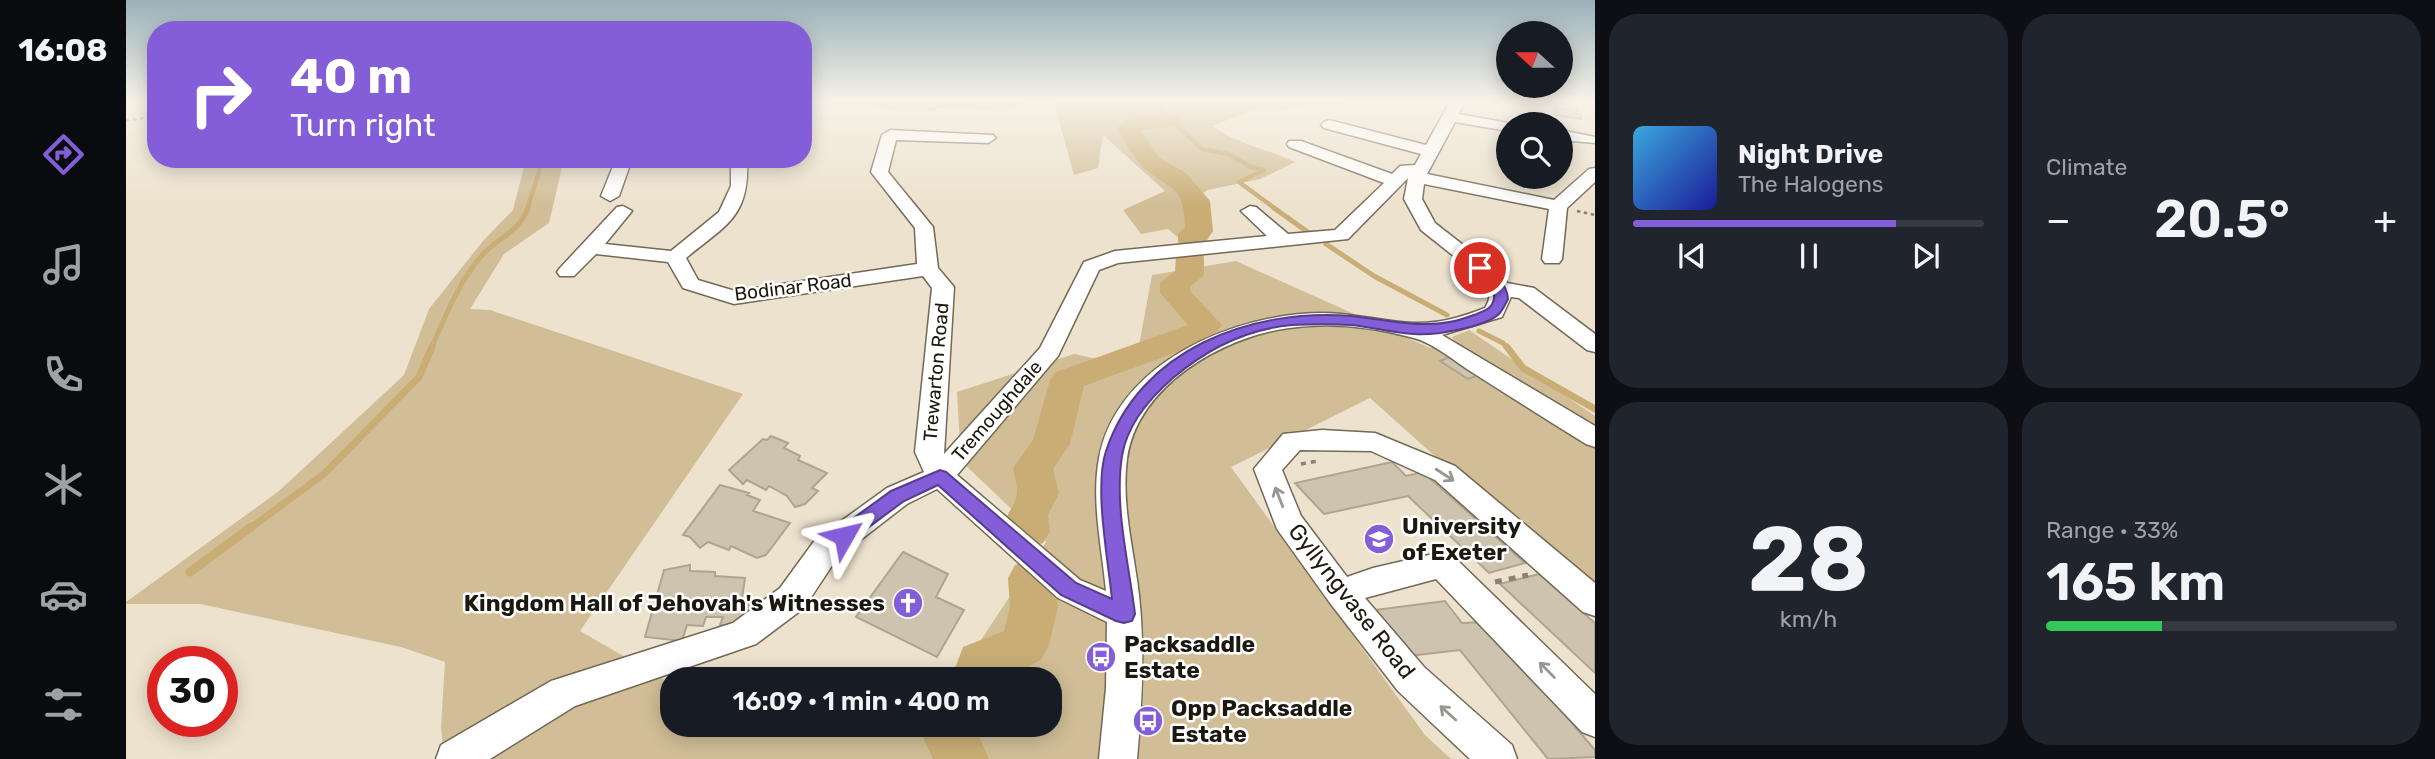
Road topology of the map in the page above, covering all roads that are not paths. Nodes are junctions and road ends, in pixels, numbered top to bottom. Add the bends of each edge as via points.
1 (890, 135) edge
2 (904, 135) edge
3 (1349, 135) edge
4 (1438, 135) edge
5 (1573, 137) edge
6 (988, 138) dead end
7 (1590, 140) dead end
8 (1295, 144) dead end
9 (623, 168) edge
10 (739, 168) edge
11 (1415, 170) junction
12 (1595, 173) edge
13 (1558, 206) junction
14 (1250, 211) dead end
15 (1284, 241) junction
16 (591, 248) junction
17 (675, 257) junction
18 (1552, 259) dead end
19 (928, 269) junction
20 (567, 272) dead end
21 (1500, 288) junction
22 (1416, 330) junction
23 (1595, 345) edge
24 (1595, 438) edge
25 (940, 476) junction
26 (1341, 593) junction
27 (1595, 602) edge
28 (1124, 614) junction
29 (1595, 719) edge
30 (455, 759) edge
31 (1118, 759) edge
32 (1498, 759) edge

1 - 19 street, Trewarton Road via 879,172 924,227
2 - 6 street, Trewarton Road
3 - 11 street
4 - 11 street, Tremoughdale
5 - 7 street
8 - 11 street
9 - 16 street via 617,204
10 - 17 street via 740,186 727,215
11 - 13 street
11 - 15 street, Tremoughdale via 1341,235
11 - 21 street via 1413,198 1428,226
12 - 13 street
13 - 18 street
14 - 15 street
15 - 25 street, Tremoughdale via 1115,257 1091,266 1050,351
16 - 17 street
16 - 20 street
17 - 19 street, Bodinar Road via 690,284 734,298
19 - 25 street, Trewarton Road via 943,287 929,452
21 - 22 street via 1501,299 1494,312 1444,328
21 - 23 street via 1526,293
22 - 24 street
22 - 28 street via 1350,321 1262,326 1231,335 1188,357 1156,384 1126,419 1113,455 1111,496
25 - 28 street via 1069,589
25 - 30 street, Tremoughdale via 897,496 826,549 792,598 744,634 564,693
26 -> 27 street, Gyllyngvase Road via 1288,521 1268,469 1292,441 1375,442 1445,473
29 -> 26 street via 1442,565
32 -> 26 street, Gyllyngvase Road via 1411,679
28 - 31 street

